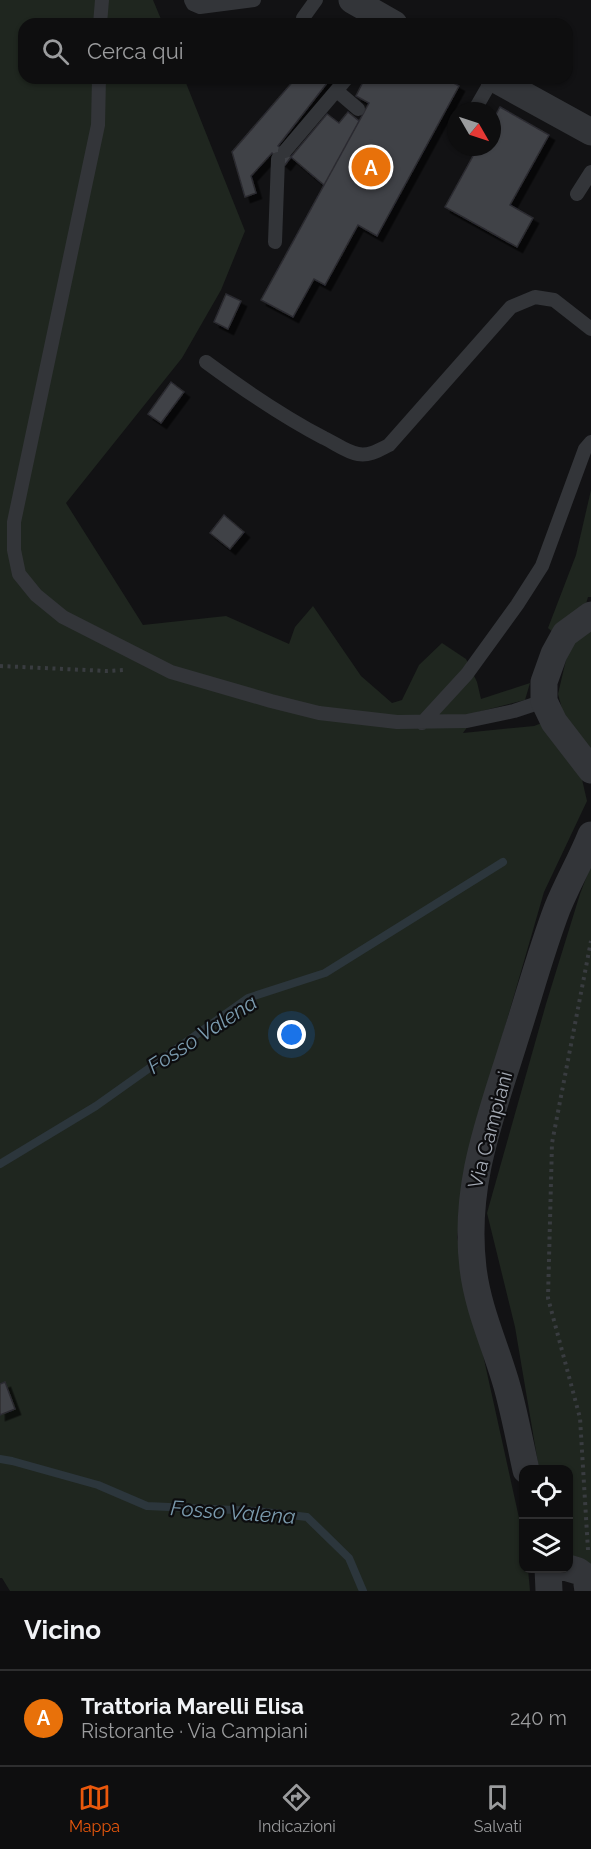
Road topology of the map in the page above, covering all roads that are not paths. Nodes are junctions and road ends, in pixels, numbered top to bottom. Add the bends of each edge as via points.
1 (102, 0) edge
2 (191, 0) edge
3 (254, 0) edge
4 (316, 0) edge
5 (352, 0) edge
6 (100, 18) edge
7 (303, 18) dead end
8 (382, 18) edge
9 (99, 84) edge
10 (342, 84) edge
11 (490, 84) edge
12 (504, 84) edge
13 (336, 91) junction
14 (479, 102) edge
15 (350, 106) dead end
16 (591, 132) edge
17 (591, 172) edge
18 (577, 194) dead end
19 (275, 242) dead end
20 (591, 329) edge
21 (206, 362) dead end
22 (591, 442) edge
23 (591, 615) edge
24 (544, 701) junction
25 (422, 723) junction
26 (591, 770) edge
27 (591, 835) edge
28 (525, 1465) edge
29 (573, 1571) edge
30 (588, 1591) edge

1 - 6 lane
2 - 3 lane via 200,8
4 - 7 lane
5 - 8 street
9 - 25 lane via 98,125 14,522 19,574 36,595 63,617 171,672 319,713
10 - 13 lane
11 - 14 lane
12 - 16 street
13 - 15 lane
13 - 19 lane via 282,155
17 - 18 lane
20 - 21 lane via 554,300 535,297 512,307 389,445 374,453 350,451 299,425
22 - 25 lane via 585,449 542,566 467,674
23 - 24 street via 565,634 544,682
24 - 25 lane via 467,721
24 - 26 street via 554,722
27 - 28 street, Via Campiani via 543,949 482,1144 471,1209 472,1259 479,1303 508,1389
29 - 30 street via 586,1577

